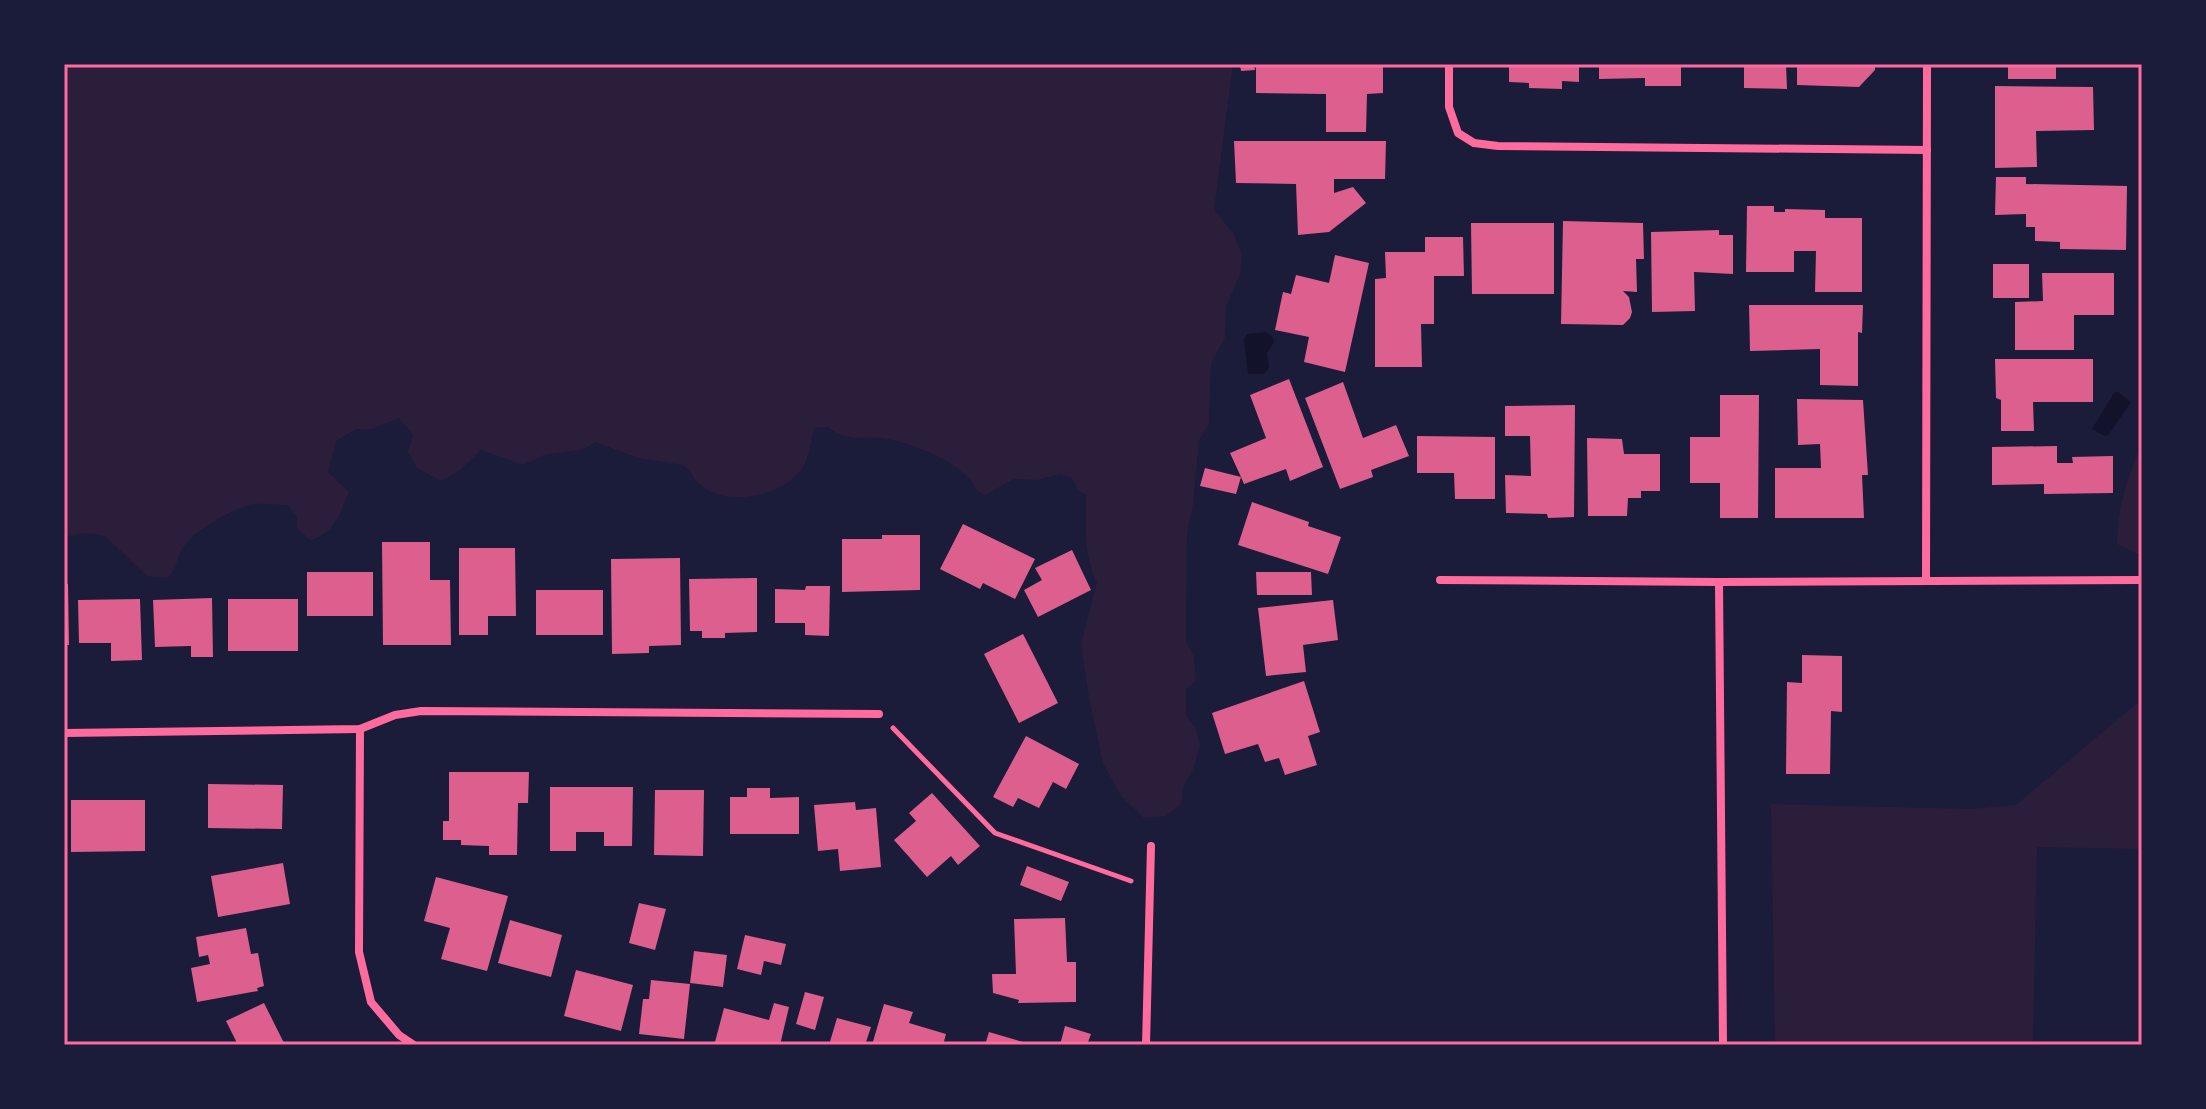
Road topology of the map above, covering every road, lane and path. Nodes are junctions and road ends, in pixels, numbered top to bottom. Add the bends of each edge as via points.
1 (1449, 64) edge
2 (1927, 64) edge
3 (1927, 150) junction
4 (1440, 580) dead end
5 (2142, 580) edge
6 (1926, 581) junction
7 (1719, 582) junction
8 (879, 714) joint
9 (360, 729) junction
10 (64, 733) edge
11 (1151, 846) dead end
12 (1151, 888) junction
13 (414, 1045) edge
14 (1146, 1045) edge
15 (1660, 1045) edge
16 (1694, 1045) edge
17 (1723, 1045) edge

1 - 3 street via 1449,107 1458,133 1474,143
2 - 3 street
3 - 6 street
4 - 7 street
5 - 6 street
6 - 7 street
7 - 17 street
8 - 9 street via 421,711
8 - 12 path via 995,833
9 - 10 street
9 - 13 street via 359,952 371,1002
11 - 12 street
12 - 14 street
15 - 16 lane

